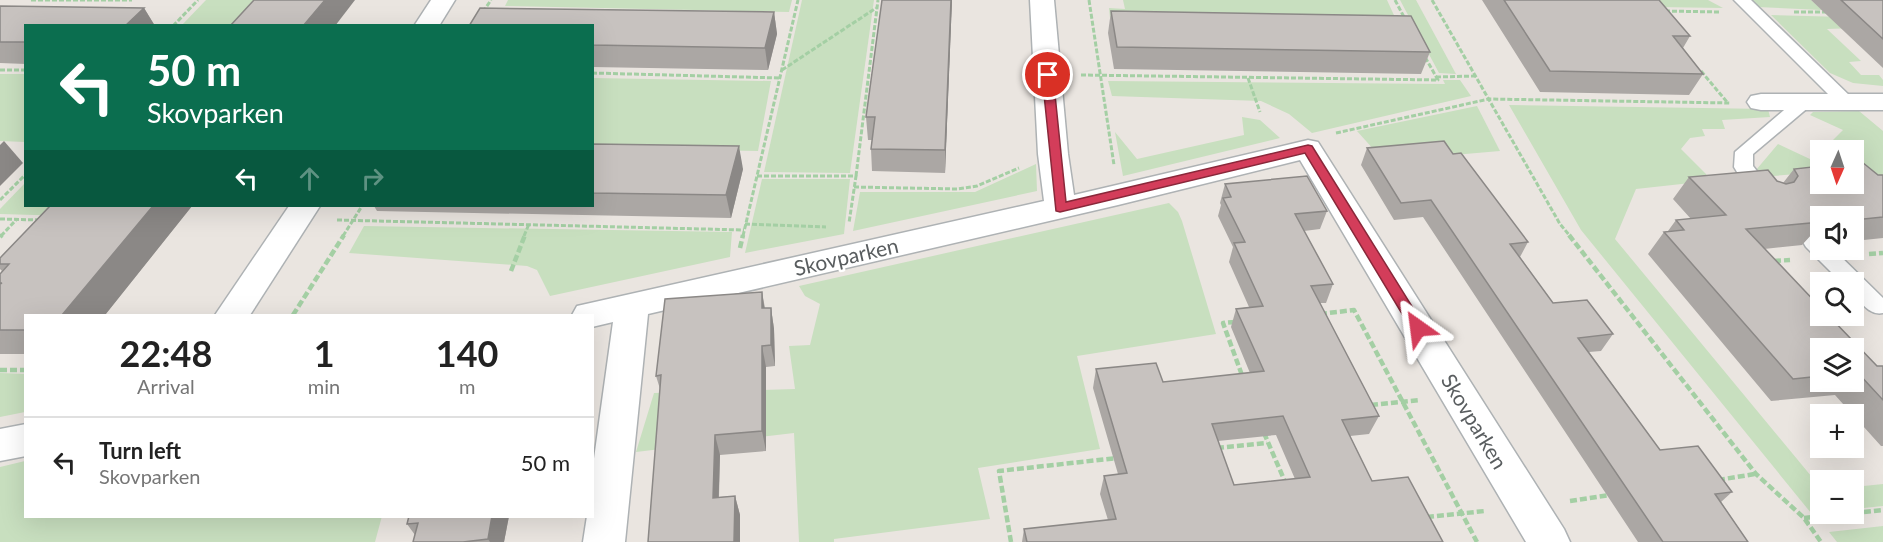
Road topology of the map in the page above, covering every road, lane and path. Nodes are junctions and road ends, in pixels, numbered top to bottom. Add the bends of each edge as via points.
1 (31, 0) edge
2 (132, 0) edge
3 (198, 0) edge
4 (443, 0) edge
5 (491, 0) edge
6 (798, 0) edge
7 (878, 0) edge
8 (1042, 0) edge
9 (1089, 0) edge
10 (1395, 0) edge
11 (1431, 0) edge
12 (1742, 0) edge
13 (877, 8) junction
14 (480, 17) edge
15 (175, 24) edge
16 (427, 24) edge
17 (1410, 29) edge
18 (1420, 48) edge
19 (1696, 66) edge
20 (0, 70) edge
21 (24, 70) edge
22 (781, 71) junction
23 (594, 73) edge
24 (1048, 75) junction
25 (1100, 76) junction
26 (1436, 76) junction
27 (1476, 76) junction
28 (780, 78) junction
29 (1248, 78) junction
30 (1489, 99) junction
31 (1761, 102) joint
32 (1804, 102) junction
33 (1846, 102) junction
34 (1883, 102) edge
35 (1728, 103) junction
36 (1260, 112) dead end
37 (1308, 149) junction
38 (1053, 154) junction
39 (24, 176) edge
40 (757, 176) junction
41 (855, 176) junction
42 (854, 187) junction
43 (1118, 195) junction
44 (1768, 197) edge
45 (0, 200) edge
46 (361, 207) edge
47 (1060, 208) junction
48 (301, 212) edge
49 (0, 219) edge
50 (17, 220) junction
51 (48, 220) edge
52 (353, 220) junction
53 (529, 224) junction
54 (745, 227) junction
55 (832, 228) dead end
56 (848, 232) dead end
57 (0, 237) edge
58 (1831, 260) edge
59 (511, 271) dead end
60 (1844, 272) edge
61 (729, 281) junction
62 (1864, 292) edge
63 (632, 305) junction
64 (1878, 306) dead end
65 (233, 314) edge
66 (294, 314) edge
67 (593, 314) edge
68 (1318, 314) edge
69 (1247, 320) edge
70 (0, 370) edge
71 (24, 370) edge
72 (1246, 385) edge
73 (1459, 396) junction
74 (1402, 402) junction
75 (1369, 405) edge
76 (1261, 425) edge
77 (24, 440) edge
78 (1267, 442) junction
79 (0, 445) edge
80 (1209, 449) edge
81 (1127, 457) edge
82 (1287, 486) edge
83 (1883, 510) edge
84 (1864, 512) edge
85 (1810, 517) edge
86 (1804, 518) junction
87 (604, 542) edge
88 (1011, 542) edge
89 (1477, 542) edge
90 (1549, 542) edge
91 (1821, 542) edge

1 - 2 path
3 - 15 path
4 - 16 street
5 - 14 path
6 - 22 path
7 - 13 path
8 - 24 street
9 - 25 path
10 - 17 path
11 - 27 path
12 - 33 lane
13 - 22 path
13 - 41 path
18 - 26 path
19 - 35 path
20 - 21 path
22 - 28 path
23 - 28 path
24 - 25 path
24 - 38 street
25 - 29 path
25 - 43 path
26 - 27 path
26 - 29 path via 1438,80
27 - 30 path
28 - 40 path
29 - 36 path
30 - 35 path
30 - 37 path via 1332,134
30 - 86 path via 1560,224 1756,474
31 - 32 street
31 - 35 path
32 - 33 street
32 - 44 lane via 1744,152 1743,167
33 - 34 street
37 - 43 street, Skovparken
37 - 73 street, Skovparken
38 - 42 path via 977,186
38 - 47 street
39 - 45 path
40 - 41 path
40 - 54 path
41 - 42 path
42 - 56 path
43 - 47 street, Skovparken
46 - 52 path
47 - 61 street, Skovparken
48 - 52 path
48 - 65 street
49 - 50 path
50 - 51 path
50 - 57 path
52 - 53 path
52 - 66 path
53 - 54 path
53 - 59 path
54 - 55 path
54 - 61 path
58 - 60 lane
61 - 63 street, Skovparken
62 - 64 lane
63 - 67 street, Skovparken
63 - 87 street
68 - 74 path via 1354,310
69 - 72 path via 1223,323
70 - 71 path
73 - 74 path
73 - 90 street, Skovparken
74 - 75 path
74 - 89 path
76 - 78 path
77 - 79 street
78 - 80 path
78 - 82 path
81 - 88 path via 999,471
83 - 84 path
85 - 86 path
86 - 91 path

